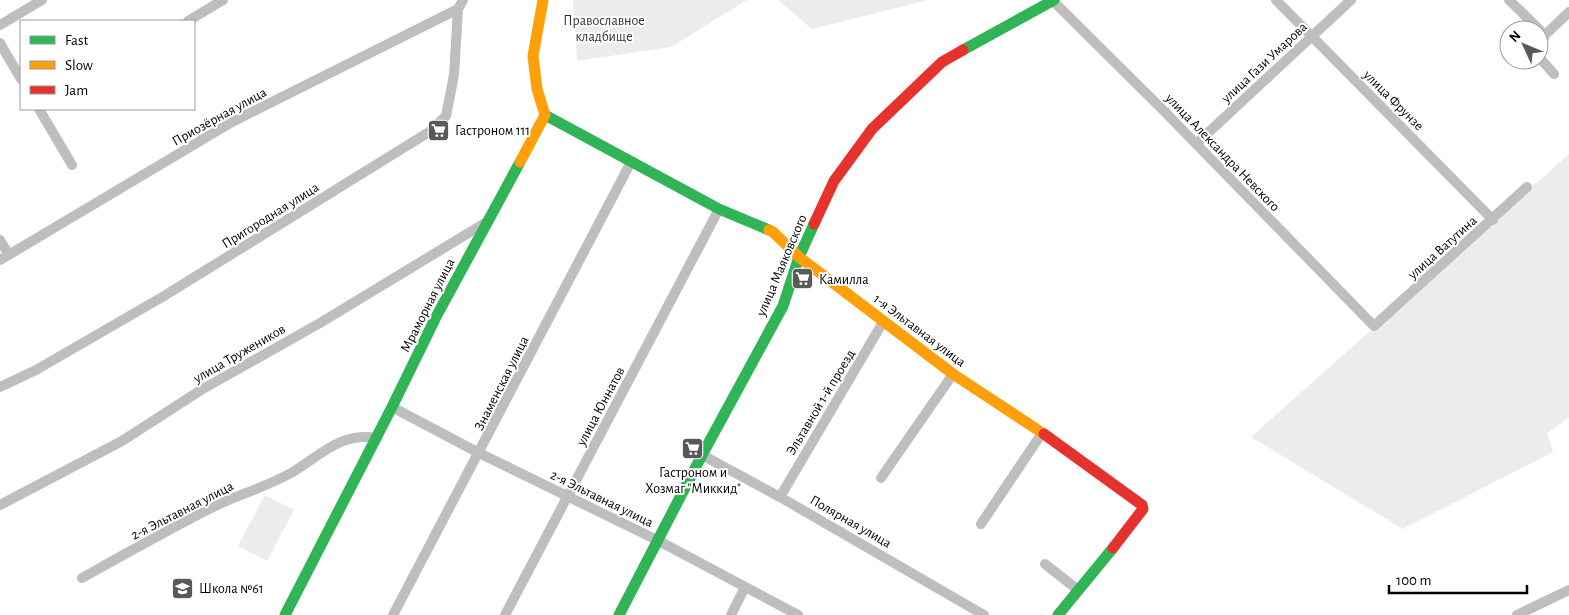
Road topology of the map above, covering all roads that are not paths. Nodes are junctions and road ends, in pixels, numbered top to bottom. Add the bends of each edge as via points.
1 (42, 0) edge
2 (222, 0) edge
3 (543, 0) edge
4 (1053, 0) edge
5 (1276, 0) edge
6 (1351, 0) edge
7 (1509, 0) edge
8 (461, 4) edge
9 (1569, 12) edge
10 (190, 20) edge
11 (1530, 20) edge
12 (0, 25) edge
13 (1549, 31) edge
14 (1312, 37) junction
15 (0, 43) edge
16 (1549, 68) edge
17 (1554, 74) dead end
18 (20, 77) edge
19 (42, 110) edge
20 (545, 115) junction
21 (1196, 144) junction
22 (631, 162) junction
23 (72, 164) dead end
24 (1527, 188) dead end
25 (719, 209) junction
26 (489, 220) junction
27 (1492, 220) junction
28 (0, 240) edge
29 (5, 257) edge
30 (799, 257) junction
31 (884, 322) junction
32 (1374, 326) joint
33 (953, 374) junction
34 (0, 387) edge
35 (392, 407) junction
36 (1042, 433) junction
37 (377, 438) junction
38 (479, 454) junction
39 (702, 455) junction
40 (881, 478) dead end
41 (780, 496) junction
42 (567, 497) junction
43 (0, 504) edge
44 (981, 524) dead end
45 (657, 540) junction
46 (1046, 564) dead end
47 (82, 578) dead end
48 (745, 587) junction
49 (1078, 590) junction
50 (1569, 590) edge
51 (285, 615) edge
52 (393, 615) edge
53 (505, 615) edge
54 (619, 615) edge
55 (731, 615) edge
56 (798, 615) edge
57 (984, 615) edge
58 (1058, 615) edge
59 (1517, 615) edge

1 - 12 street
2 - 10 street
3 - 20 street via 533,56 537,89
4 - 21 street, улица Александра Невского
4 - 30 street, улица Маяковского via 942,62 872,129 834,181
5 - 14 street, улица Фрунзе
6 - 14 street, улица Гази Умарова
7 - 11 street
8 - 29 street, Приозёрная улица via 232,122
8 - 34 street, Пригородная улица via 446,116 429,132 164,296 36,370
9 - 13 street
14 - 21 street, улица Гази Умарова
14 - 27 street, улица Фрунзе
15 - 18 street
16 - 17 street
19 - 23 street
20 - 22 street, 1-я Эльтавная улица
20 - 26 street, Мраморная улица
21 - 32 street, улица Александра Невского
22 - 25 street, 1-я Эльтавная улица
22 - 38 street, Знаменская улица
24 - 27 street, улица Ватутина
25 - 30 street, 1-я Эльтавная улица via 774,232
25 - 42 street, улица Юннатов
26 - 35 street, Мраморная улица
26 - 43 street, улица Тружеников via 122,441
27 - 32 street, улица Ватутина
28 - 29 street
30 - 31 street, 1-я Эльтавная улица
30 - 39 street, улица Маяковского via 783,306
31 - 33 street, 1-я Эльтавная улица
31 - 41 street, Эльтавной 1-й проезд
33 - 36 street, 1-я Эльтавная улица
33 - 40 street
35 - 37 street, Мраморная улица
35 - 38 street, 2-я Эльтавная улица
36 - 44 street
36 - 49 street, 1-я Эльтавная улица via 1142,505 1139,516
37 - 47 street, 2-я Эльтавная улица via 348,439 321,451 290,473 208,510
37 - 51 street, Мраморная улица
38 - 42 street, 2-я Эльтавная улица
38 - 52 street, Знаменская улица
39 - 41 street, Полярная улица
39 - 45 street, улица Маяковского
41 - 57 street, Полярная улица
42 - 45 street, 2-я Эльтавная улица
42 - 53 street, улица Юннатов
45 - 48 street, 2-я Эльтавная улица
45 - 54 street, улица Маяковского
46 - 49 street
48 - 55 street
48 - 56 street, 2-я Эльтавная улица
49 - 58 street
50 - 59 street

